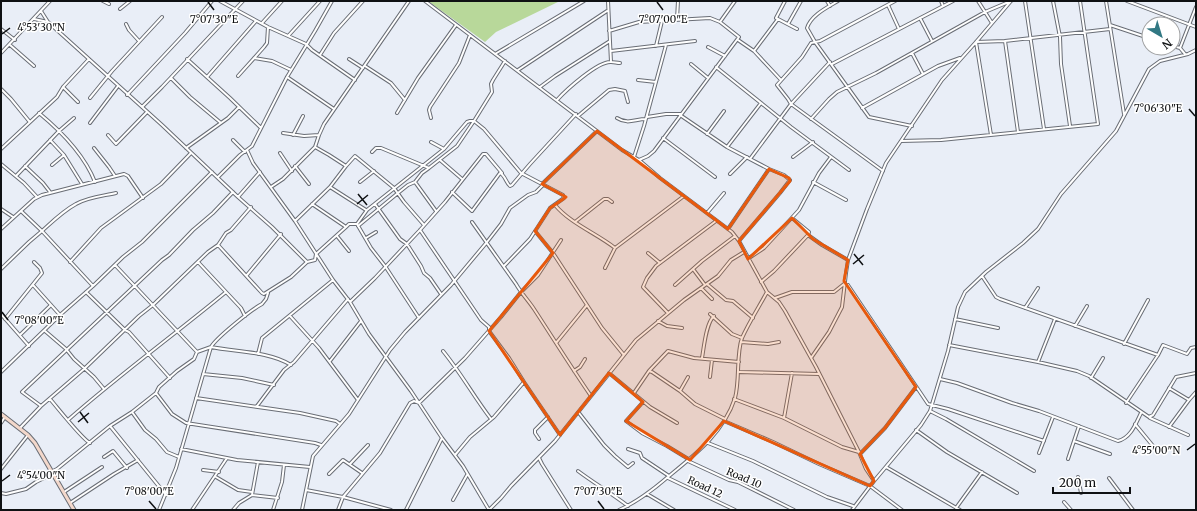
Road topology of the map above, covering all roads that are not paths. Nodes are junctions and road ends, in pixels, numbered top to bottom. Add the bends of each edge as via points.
1 (50, 1) edge
2 (103, 1) edge
3 (130, 1) edge
4 (212, 1) edge
5 (220, 1) edge
6 (243, 1) edge
7 (282, 1) edge
8 (320, 1) edge
9 (332, 1) edge
10 (363, 1) edge
11 (409, 1) edge
12 (425, 1) edge
13 (584, 1) edge
14 (608, 1) edge
15 (678, 1) edge
16 (735, 1) edge
17 (785, 1) edge
18 (801, 1) edge
19 (827, 1) edge
20 (838, 1) edge
21 (895, 1) edge
22 (941, 1) edge
23 (952, 1) edge
24 (978, 1) edge
25 (1011, 1) edge
26 (1025, 1) edge
27 (1053, 1) edge
28 (1080, 1) edge
29 (1106, 1) edge
30 (1127, 1) edge
31 (110, 4) dead end
32 (888, 5) junction
33 (830, 6) junction
34 (943, 6) junction
35 (1196, 7) edge
36 (120, 9) dead end
37 (235, 10) junction
38 (41, 11) junction
39 (607, 11) junction
40 (985, 12) junction
41 (162, 17) dead end
42 (920, 18) junction
43 (34, 19) junction
44 (778, 19) junction
45 (256, 20) junction
46 (676, 20) junction
47 (662, 21) junction
48 (48, 22) junction
49 (720, 22) junction
50 (262, 23) junction
51 (992, 23) junction
52 (126, 24) dead end
53 (788, 24) junction
54 (1190, 24) junction
55 (456, 25) junction
56 (1110, 25) junction
57 (268, 27) junction
58 (1196, 27) edge
59 (1, 29) edge
60 (798, 29) dead end
61 (899, 29) junction
62 (1110, 29) junction
63 (609, 31) junction
64 (1084, 32) junction
65 (1059, 34) junction
66 (289, 35) junction
67 (470, 35) junction
68 (1141, 35) edge
69 (1031, 37) junction
70 (15, 40) junction
71 (737, 40) junction
72 (139, 41) junction
73 (610, 41) junction
74 (694, 41) dead end
75 (1005, 41) junction
76 (815, 42) junction
77 (932, 42) junction
78 (976, 42) junction
79 (306, 44) junction
80 (10, 45) junction
81 (666, 45) junction
82 (656, 46) junction
83 (1181, 46) edge
84 (708, 47) dead end
85 (1181, 49) edge
86 (1196, 50) edge
87 (611, 51) junction
88 (754, 51) junction
89 (1, 53) edge
90 (912, 53) junction
91 (495, 54) junction
92 (1185, 54) junction
93 (320, 55) junction
94 (725, 56) junction
95 (254, 58) junction
96 (961, 58) junction
97 (89, 59) junction
98 (187, 59) junction
99 (348, 60) dead end
100 (505, 61) junction
101 (611, 62) junction
102 (620, 63) dead end
103 (831, 63) junction
104 (691, 64) dead end
105 (34, 66) dead end
106 (365, 66) junction
107 (716, 67) junction
108 (363, 68) junction
109 (291, 70) junction
110 (518, 70) junction
111 (923, 74) junction
112 (238, 76) dead end
113 (287, 76) junction
114 (108, 77) junction
115 (207, 77) junction
116 (171, 78) junction
117 (708, 78) junction
118 (355, 80) junction
119 (638, 80) dead end
120 (780, 80) junction
121 (656, 82) junction
122 (118, 86) junction
123 (63, 87) junction
124 (540, 87) junction
125 (848, 87) junction
126 (1, 90) edge
127 (127, 95) junction
128 (90, 98) dead end
129 (405, 100) junction
130 (557, 100) junction
131 (78, 102) dead end
132 (628, 102) dead end
133 (761, 103) junction
134 (791, 104) junction
135 (142, 107) junction
136 (240, 107) junction
137 (862, 108) junction
138 (334, 110) junction
139 (724, 111) dead end
140 (146, 112) junction
141 (39, 113) junction
142 (397, 113) dead end
143 (680, 114) junction
144 (577, 115) junction
145 (1124, 115) junction
146 (303, 116) dead end
147 (74, 118) dead end
148 (431, 118) dead end
149 (618, 118) dead end
150 (647, 118) junction
151 (780, 118) junction
152 (811, 119) junction
153 (474, 121) junction
154 (30, 122) junction
155 (90, 122) dead end
156 (221, 123) junction
157 (912, 126) junction
158 (1070, 126) junction
159 (261, 128) junction
160 (1044, 129) junction
161 (59, 131) junction
162 (597, 131) junction
163 (1018, 132) junction
164 (283, 133) dead end
165 (707, 134) junction
166 (108, 135) dead end
167 (293, 135) junction
168 (319, 135) junction
169 (991, 135) junction
170 (663, 138) junction
171 (50, 140) junction
172 (233, 140) dead end
173 (901, 141) junction
174 (431, 142) dead end
175 (813, 142) junction
176 (315, 147) junction
177 (727, 147) junction
178 (94, 148) dead end
179 (186, 148) junction
180 (1, 149) edge
181 (444, 149) junction
182 (246, 151) junction
183 (372, 152) dead end
184 (191, 153) junction
185 (280, 153) dead end
186 (64, 155) junction
187 (831, 156) junction
188 (747, 157) junction
189 (793, 157) dead end
190 (634, 158) junction
191 (750, 159) junction
192 (440, 160) junction
193 (639, 160) junction
194 (1, 164) edge
195 (52, 165) dead end
196 (423, 165) junction
197 (25, 166) junction
198 (295, 166) junction
199 (346, 166) junction
200 (429, 168) junction
201 (769, 169) junction
202 (849, 170) dead end
203 (292, 171) junction
204 (374, 171) junction
205 (882, 171) junction
206 (212, 172) junction
207 (260, 172) junction
208 (502, 173) junction
209 (521, 173) junction
210 (730, 174) dead end
211 (16, 176) junction
212 (115, 176) junction
213 (218, 177) junction
214 (715, 177) dead end
215 (462, 179) junction
216 (95, 182) junction
217 (360, 182) dead end
218 (415, 182) junction
219 (814, 182) junction
220 (83, 184) junction
221 (309, 184) dead end
222 (542, 184) junction
223 (330, 187) junction
224 (271, 188) junction
225 (394, 188) junction
226 (50, 192) junction
227 (233, 192) junction
228 (452, 192) junction
229 (724, 192) dead end
230 (116, 193) dead end
231 (398, 193) junction
232 (684, 196) junction
233 (37, 197) junction
234 (238, 197) junction
235 (143, 198) junction
236 (846, 200) dead end
237 (612, 202) dead end
238 (312, 204) junction
239 (374, 204) junction
240 (555, 205) junction
241 (251, 207) junction
242 (1, 209) edge
243 (379, 209) junction
244 (367, 210) junction
245 (436, 211) junction
246 (20, 212) junction
247 (707, 213) junction
248 (14, 217) junction
249 (792, 218) junction
250 (295, 221) junction
251 (716, 221) junction
252 (472, 222) dead end
253 (575, 222) junction
254 (358, 225) junction
255 (424, 226) junction
256 (346, 227) junction
257 (1, 228) edge
258 (728, 229) junction
259 (420, 230) junction
260 (42, 231) junction
261 (535, 231) junction
262 (376, 232) dead end
263 (281, 234) junction
264 (808, 235) junction
265 (337, 236) junction
266 (736, 236) junction
267 (366, 238) junction
268 (561, 240) dead end
269 (739, 241) junction
270 (487, 242) junction
271 (407, 244) junction
272 (218, 245) junction
273 (615, 248) junction
274 (349, 251) dead end
275 (744, 252) junction
276 (553, 253) junction
277 (648, 253) dead end
278 (316, 254) junction
279 (749, 258) junction
280 (848, 260) junction
281 (34, 262) dead end
282 (70, 262) junction
283 (198, 262) junction
284 (307, 262) junction
285 (660, 263) junction
286 (115, 265) junction
287 (386, 266) junction
288 (504, 266) junction
289 (605, 268) dead end
290 (1, 269) edge
291 (693, 269) junction
292 (246, 275) junction
293 (982, 276) junction
294 (333, 280) junction
295 (455, 280) junction
296 (761, 282) junction
297 (706, 284) junction
298 (844, 284) junction
299 (33, 285) junction
300 (134, 285) junction
301 (675, 285) dead end
302 (93, 286) junction
303 (701, 288) junction
304 (1038, 288) dead end
305 (86, 292) junction
306 (226, 292) junction
307 (268, 292) junction
308 (521, 292) junction
309 (767, 292) junction
310 (441, 294) junction
311 (775, 298) junction
312 (712, 299) dead end
313 (1148, 300) dead end
314 (349, 301) junction
315 (51, 305) junction
316 (153, 305) junction
317 (587, 305) junction
318 (1086, 306) dead end
319 (1025, 308) junction
320 (106, 311) junction
321 (668, 313) junction
322 (1, 314) edge
323 (710, 314) dead end
324 (60, 315) junction
325 (245, 316) junction
326 (290, 316) junction
327 (714, 316) junction
328 (419, 318) junction
329 (753, 318) junction
330 (5, 319) junction
331 (955, 319) junction
332 (1055, 319) junction
333 (361, 321) junction
334 (658, 321) junction
335 (1075, 326) junction
336 (682, 328) dead end
337 (998, 328) dead end
338 (125, 330) junction
339 (45, 331) junction
340 (177, 331) junction
341 (489, 331) junction
342 (20, 335) junction
343 (742, 338) junction
344 (313, 342) junction
345 (741, 342) junction
346 (779, 342) dead end
347 (556, 343) junction
348 (1124, 344) junction
349 (949, 345) junction
350 (29, 346) junction
351 (211, 347) junction
352 (1196, 347) edge
353 (66, 349) junction
354 (443, 351) dead end
355 (197, 352) junction
356 (149, 354) junction
357 (258, 354) junction
358 (624, 354) junction
359 (1158, 356) junction
360 (386, 357) junction
361 (702, 358) junction
362 (811, 358) junction
363 (1103, 358) dead end
364 (585, 359) dead end
365 (712, 360) junction
366 (329, 361) junction
367 (739, 362) junction
368 (1038, 362) junction
369 (290, 365) junction
370 (455, 367) junction
371 (84, 369) junction
372 (651, 371) junction
373 (1, 372) edge
374 (574, 372) junction
375 (738, 372) junction
376 (609, 373) junction
377 (792, 373) junction
378 (1196, 373) edge
379 (203, 374) junction
380 (819, 374) junction
381 (688, 377) dead end
382 (710, 377) dead end
383 (170, 378) junction
384 (1091, 378) junction
385 (940, 379) junction
386 (524, 382) junction
387 (274, 385) junction
388 (916, 387) junction
389 (1169, 388) junction
390 (104, 389) junction
391 (680, 391) junction
392 (1196, 392) edge
393 (156, 393) junction
394 (634, 393) junction
395 (591, 396) junction
396 (196, 398) junction
397 (50, 399) junction
398 (734, 399) junction
399 (358, 400) junction
400 (1189, 400) junction
401 (643, 402) junction
402 (419, 403) junction
403 (1126, 403) junction
404 (933, 405) junction
405 (41, 406) junction
406 (257, 406) junction
407 (930, 411) junction
408 (132, 412) junction
409 (579, 413) junction
410 (1141, 413) junction
411 (1, 414) edge
412 (5, 417) junction
413 (548, 417) junction
414 (1053, 417) junction
415 (1149, 417) junction
416 (784, 418) junction
417 (491, 419) junction
418 (68, 420) junction
419 (724, 420) junction
420 (1, 423) edge
421 (677, 423) dead end
422 (189, 424) junction
423 (340, 424) junction
424 (1135, 424) junction
425 (110, 426) junction
426 (1079, 426) junction
427 (1169, 427) junction
428 (20, 428) junction
429 (916, 430) junction
430 (28, 435) junction
431 (560, 435) junction
432 (1188, 435) dead end
433 (442, 438) junction
434 (539, 439) dead end
435 (1044, 441) junction
436 (1074, 441) junction
437 (708, 443) junction
438 (89, 444) junction
439 (321, 445) junction
440 (368, 445) dead end
441 (182, 449) junction
442 (628, 449) dead end
443 (1158, 452) dead end
444 (859, 453) junction
445 (1039, 453) dead end
446 (1110, 454) dead end
447 (455, 455) junction
448 (179, 456) junction
449 (104, 457) dead end
450 (227, 458) junction
451 (539, 458) junction
452 (1068, 459) dead end
453 (138, 460) junction
454 (689, 461) junction
455 (258, 462) junction
456 (633, 463) dead end
457 (350, 464) junction
458 (284, 465) junction
459 (102, 467) dead end
460 (310, 467) junction
461 (886, 467) junction
462 (127, 468) junction
463 (1, 469) edge
464 (203, 470) dead end
465 (578, 471) dead end
466 (1034, 471) dead end
467 (52, 472) junction
468 (219, 472) junction
469 (982, 472) junction
470 (362, 473) junction
471 (329, 474) dead end
472 (467, 474) junction
473 (216, 477) junction
474 (668, 477) junction
475 (1078, 477) dead end
476 (1109, 478) dead end
477 (874, 481) junction
478 (870, 486) junction
479 (306, 490) junction
480 (64, 492) junction
481 (1, 493) edge
482 (1017, 493) dead end
483 (1081, 493) dead end
484 (252, 494) junction
485 (646, 494) junction
486 (166, 495) junction
487 (343, 497) junction
488 (278, 498) junction
489 (453, 500) dead end
490 (1064, 502) dead end
491 (70, 503) junction
492 (628, 506) junction
493 (854, 506) junction
494 (956, 508) junction
495 (624, 509) edge
496 (74, 510) edge
497 (160, 510) edge
498 (192, 510) edge
499 (234, 510) edge
500 (273, 510) edge
501 (302, 510) edge
502 (338, 510) edge
503 (391, 510) edge
504 (406, 510) edge
505 (489, 510) edge
506 (570, 510) edge
507 (619, 510) edge
508 (674, 510) edge
509 (735, 510) edge
510 (794, 510) edge
511 (852, 510) edge
512 (902, 510) edge
513 (960, 510) edge
514 (1071, 510) edge
515 (1133, 510) edge

1 - 38 street
2 - 31 street
3 - 36 street
4 - 127 street
5 - 37 street
6 - 37 street
7 - 50 street
8 - 66 street
9 - 79 street
10 - 93 street via 334,33
11 - 106 street
12 - 55 street
13 - 91 street
14 - 39 street
15 - 46 street
16 - 49 street
17 - 44 street via 776,18
18 - 53 street
19 - 33 street
20 - 33 street
21 - 32 street
22 - 34 street
23 - 34 street
24 - 40 street
25 - 40 street
25 - 51 street
26 - 69 street
27 - 65 street
28 - 64 street
29 - 56 street
30 - 54 street
32 - 61 street
32 - 76 street
33 - 76 street via 809,22 807,28
34 - 42 street
35 - 54 street
37 - 45 street
37 - 98 street
38 - 43 street
38 - 48 street
39 - 63 street
39 - 110 street
40 - 51 street
40 - 77 street
41 - 72 street
42 - 61 street
42 - 77 street
43 - 48 street
43 - 70 street
44 - 53 street
44 - 88 street
45 - 50 street
45 - 115 street
46 - 47 street
46 - 49 street via 710,18
47 - 63 street via 640,22
47 - 82 street
48 - 97 street
49 - 71 street via 739,37
50 - 57 street
51 - 78 street
52 - 72 street
53 - 60 street
54 - 58 street
54 - 83 street
55 - 67 street
55 - 129 street
56 - 62 street
56 - 68 street
57 - 66 street
57 - 95 street via 267,43
59 - 70 street
61 - 103 street
62 - 64 street
62 - 145 street
63 - 73 street
64 - 65 street
64 - 158 street via 1098,124
65 - 69 street
65 - 158 street
66 - 79 street
67 - 91 street
67 - 148 street via 459,63 430,107
69 - 75 street
69 - 160 street
70 - 80 street
71 - 88 street
71 - 94 street
72 - 114 street
73 - 87 street
73 - 124 street
74 - 81 street
75 - 78 street
75 - 163 street
76 - 103 street
76 - 120 street
77 - 90 street
78 - 96 street
78 - 169 street
79 - 93 street
79 - 109 street
80 - 89 street
80 - 105 street
81 - 82 street
81 - 121 street
82 - 87 street
84 - 94 street
85 - 92 street
86 - 92 street
87 - 101 street
88 - 120 street
90 - 111 street
90 - 125 street
91 - 100 street
92 - 145 street via 1160,61 1149,69
93 - 118 street
94 - 107 street
95 - 109 street via 272,61
95 - 112 street
96 - 111 street
96 - 157 street via 942,80
97 - 114 street
97 - 123 street
98 - 115 street
98 - 116 street
99 - 108 street
100 - 110 street
100 - 153 street via 491,84 492,92
101 - 102 street
101 - 130 street via 599,66 573,83
103 - 125 street
103 - 134 street
104 - 117 street
106 - 108 street
106 - 129 street via 388,81
107 - 117 street
107 - 133 street
108 - 118 street
109 - 113 street
110 - 124 street
111 - 137 street
113 - 138 street
113 - 159 street
114 - 122 street
114 - 128 street
115 - 136 street
116 - 135 street
116 - 156 street
117 - 143 street
118 - 138 street
119 - 121 street
120 - 134 street via 776,85
121 - 150 street
122 - 127 street
122 - 155 street
123 - 131 street
123 - 141 street via 57,97
124 - 130 street
125 - 137 street
125 - 152 street via 829,99
126 - 154 street
127 - 135 street
129 - 142 street
130 - 144 street
132 - 144 street via 625,91 610,90
133 - 151 street
133 - 177 street
134 - 151 street
134 - 152 street
135 - 140 street
136 - 156 street
136 - 159 street
137 - 157 street via 869,117
138 - 168 street
139 - 165 street
140 - 166 street via 116,144
140 - 179 street
141 - 154 street
141 - 161 street
143 - 150 street
143 - 165 street
143 - 170 street
144 - 162 street
144 - 209 street
145 - 293 street via 1116,131 1061,194 1038,229
146 - 167 street
147 - 161 street
149 - 150 street via 628,122
150 - 190 street
151 - 175 street
151 - 191 street
152 - 205 street
153 - 181 street via 467,122
153 - 192 street via 457,146
153 - 209 street via 484,129
154 - 180 street
156 - 179 street
157 - 173 street
158 - 160 street
159 - 182 street via 252,146
160 - 163 street
161 - 171 street
161 - 216 street via 81,155
162 - 190 street
162 - 222 street
163 - 169 street
164 - 167 street
165 - 177 street
167 - 168 street
168 - 176 street
169 - 173 street
170 - 193 street via 648,156
170 - 214 street
171 - 186 street
171 - 197 street
172 - 182 street
173 - 205 street
174 - 181 street
175 - 187 street
175 - 189 street
176 - 198 street
176 - 199 street
177 - 188 street
178 - 212 street
179 - 184 street
181 - 196 street
182 - 207 street
182 - 213 street
183 - 196 street via 376,148 381,148
184 - 206 street
184 - 235 street via 161,184
185 - 203 street
186 - 195 street
186 - 220 street
187 - 202 street
187 - 219 street
188 - 191 street
188 - 210 street
190 - 193 street
191 - 201 street
192 - 200 street
192 - 215 street
193 - 232 street
194 - 211 street
196 - 200 street
196 - 225 street
197 - 211 street
197 - 226 street
198 - 203 street
198 - 221 street
199 - 204 street via 355,156
199 - 223 street
200 - 218 street
201 - 258 street
201 - 269 street via 784,175 790,181
203 - 224 street
204 - 217 street
204 - 225 street
205 - 280 street
206 - 213 street
206 - 286 street via 142,242
207 - 224 street
207 - 234 street
208 - 209 street via 510,186
208 - 215 street via 486,154 483,154
208 - 228 street via 472,211
209 - 222 street
211 - 233 street
212 - 216 street
212 - 235 street via 127,174
213 - 227 street
215 - 228 street
216 - 220 street
218 - 231 street
218 - 245 street
219 - 236 street
219 - 249 street via 802,206
220 - 226 street
222 - 240 street via 564,196
222 - 270 street via 536,192 510,208 498,230
223 - 238 street
223 - 244 street
224 - 250 street
225 - 231 street
225 - 239 street
226 - 233 street
227 - 234 street
227 - 300 street via 169,255
228 - 245 street
229 - 247 street
230 - 260 street via 90,198 76,204
231 - 243 street
231 - 255 street
232 - 247 street
232 - 273 street
233 - 246 street
234 - 241 street
235 - 282 street via 90,238
237 - 253 street via 604,199
238 - 250 street
238 - 256 street
239 - 243 street
239 - 244 street
240 - 253 street
240 - 261 street via 547,211
241 - 263 street
241 - 272 street
242 - 248 street
243 - 254 street
243 - 271 street via 400,239
244 - 254 street
245 - 255 street
246 - 248 street
246 - 260 street
247 - 251 street
248 - 257 street
249 - 264 street via 809,232
249 - 279 street via 764,248
250 - 278 street
251 - 258 street
251 - 285 street
252 - 270 street
253 - 273 street
254 - 256 street via 349,224
254 - 267 street
255 - 259 street
256 - 265 street
258 - 266 street
259 - 271 street
259 - 295 street
260 - 282 street
260 - 290 street
261 - 276 street
261 - 288 street
262 - 267 street
263 - 284 street
263 - 292 street
264 - 280 street
264 - 296 street
265 - 274 street
265 - 278 street
266 - 269 street
266 - 291 street
267 - 287 street
268 - 276 street
269 - 275 street
270 - 288 street
270 - 295 street
271 - 287 street
271 - 310 street via 424,273
272 - 283 street
272 - 292 street
273 - 289 street
275 - 279 street
275 - 297 street
276 - 308 street via 538,275
276 - 317 street
277 - 285 street
278 - 284 street via 315,260
278 - 294 street
279 - 296 street
280 - 298 street
281 - 299 street via 42,273
282 - 302 street
283 - 306 street
283 - 316 street
284 - 307 street via 291,277
285 - 321 street via 653,269 643,287
286 - 300 street
286 - 302 street
287 - 314 street
287 - 328 street
288 - 308 street
291 - 297 street
291 - 301 street
292 - 307 street via 262,293
293 - 319 street via 996,297
293 - 331 street via 965,292
294 - 314 street
294 - 326 street
295 - 310 street
295 - 341 street via 481,320 489,327
296 - 309 street
297 - 303 street
297 - 329 street via 728,301 732,300
298 - 311 street via 834,292 792,292
298 - 362 street via 842,307 838,317
298 - 388 street via 848,285 860,302
299 - 315 street
299 - 330 street
300 - 316 street
300 - 320 street
302 - 305 street
303 - 312 street
303 - 321 street
304 - 319 street
305 - 320 street
305 - 324 street
306 - 325 street
306 - 340 street
307 - 325 street via 266,299
308 - 341 street
308 - 347 street
309 - 311 street
309 - 329 street
310 - 328 street
311 - 362 street via 786,311
313 - 348 street
314 - 333 street
314 - 344 street
315 - 324 street
315 - 342 street
316 - 338 street
316 - 340 street
317 - 347 street
317 - 358 street
318 - 335 street
319 - 332 street
320 - 338 street
320 - 353 street
321 - 334 street
322 - 330 street
323 - 327 street
324 - 339 street
325 - 351 street
326 - 344 street
326 - 357 street via 262,338
327 - 343 street via 732,334
327 - 361 street via 710,320
328 - 360 street
329 - 343 street
330 - 342 street
331 - 337 street
331 - 349 street
332 - 335 street
332 - 368 street
333 - 360 street
333 - 366 street
334 - 336 street via 667,326
334 - 358 street
335 - 348 street
338 - 356 street
338 - 371 street
339 - 350 street
339 - 353 street
340 - 355 street
340 - 356 street
341 - 370 street
341 - 386 street
342 - 350 street
343 - 345 street
344 - 366 street
344 - 369 street
345 - 346 street
345 - 367 street
347 - 374 street
348 - 359 street
349 - 368 street
349 - 385 street
350 - 373 street
351 - 355 street
351 - 357 street
351 - 379 street
352 - 359 street via 1191,348 1186,354 1163,345
353 - 371 street
353 - 405 street via 22,392
354 - 370 street
355 - 383 street via 194,359
356 - 383 street
356 - 390 street
357 - 369 street via 282,360
358 - 376 street
359 - 403 street
360 - 399 street
360 - 402 street
361 - 365 street
361 - 372 street via 684,357 668,351
362 - 380 street
363 - 384 street
364 - 374 street
365 - 367 street
365 - 382 street
366 - 399 street
367 - 375 street
368 - 384 street via 1077,371
369 - 387 street
370 - 402 street
370 - 417 street
371 - 390 street
371 - 397 street
372 - 391 street
372 - 394 street
374 - 395 street
375 - 377 street
375 - 398 street
376 - 394 street
376 - 395 street
377 - 380 street
377 - 416 street
378 - 389 street via 1179,375
379 - 387 street via 242,378
379 - 396 street
380 - 444 street
381 - 391 street
383 - 393 street
384 - 403 street
385 - 404 street
385 - 414 street
386 - 413 street
386 - 417 street
387 - 406 street
388 - 404 street via 925,401
388 - 444 street via 885,428
389 - 400 street
389 - 415 street via 1153,415
390 - 418 street
391 - 419 street via 695,404
392 - 400 street
393 - 408 street
393 - 422 street via 172,414
394 - 401 street
395 - 409 street
396 - 406 street
396 - 422 street
397 - 405 street
397 - 418 street
398 - 416 street
398 - 419 street
399 - 423 street
400 - 427 street
401 - 421 street
401 - 454 street, Road 10 via 626,421
402 - 433 street
402 - 470 street via 410,403 380,453
403 - 410 street
404 - 407 street
404 - 435 street
405 - 428 street
406 - 423 street via 300,413
407 - 429 street
407 - 466 street
408 - 425 street
408 - 448 street via 145,430 167,452
409 - 431 street
409 - 456 street via 615,456 628,467
410 - 415 street
410 - 424 street
411 - 412 street
412 - 420 street
412 - 428 street
413 - 431 street
413 - 434 street via 535,430
414 - 426 street
414 - 435 street
415 - 427 street
416 - 444 street
417 - 447 street via 470,437
418 - 438 street
419 - 437 street
419 - 478 street
422 - 439 street via 309,441
422 - 441 street
423 - 439 street
424 - 426 street via 1126,437 1118,441
424 - 443 street
425 - 438 street
425 - 453 street
426 - 436 street
427 - 432 street
428 - 430 street
429 - 461 street
429 - 469 street
430 - 463 street
430 - 467 street
431 - 451 street
433 - 447 street
433 - 504 street
435 - 445 street
436 - 446 street
436 - 452 street
437 - 454 street
437 - 493 street via 753,461 827,497
438 - 467 street
439 - 460 street via 313,456
440 - 457 street
441 - 448 street
441 - 450 street
442 - 474 street, Road 12 via 640,453 642,458
444 - 477 street
447 - 472 street
448 - 486 street
449 - 462 street via 113,451
450 - 455 street
450 - 468 street
451 - 505 street
451 - 506 street
453 - 462 street
453 - 486 street
454 - 474 street
454 - 510 street, Road 10
455 - 458 street
455 - 484 street
457 - 470 street
457 - 471 street via 342,460
458 - 460 street
458 - 488 street
459 - 480 street
460 - 479 street
461 - 477 street
461 - 494 street
462 - 491 street
464 - 468 street
465 - 492 street
467 - 480 street
467 - 481 street via 26,489
468 - 473 street
469 - 482 street
469 - 494 street
470 - 487 street
472 - 489 street
472 - 505 street
473 - 484 street via 238,490
473 - 498 street
474 - 485 street
474 - 509 street, Road 12
475 - 483 street
476 - 515 street
477 - 478 street
478 - 493 street
478 - 512 street
479 - 487 street
479 - 501 street
480 - 491 street
484 - 488 street
484 - 499 street
485 - 492 street
485 - 508 street
486 - 497 street
487 - 502 street
487 - 503 street
488 - 500 street
490 - 514 street
491 - 496 street
492 - 495 street
493 - 511 street
494 - 513 street
495 - 507 street

